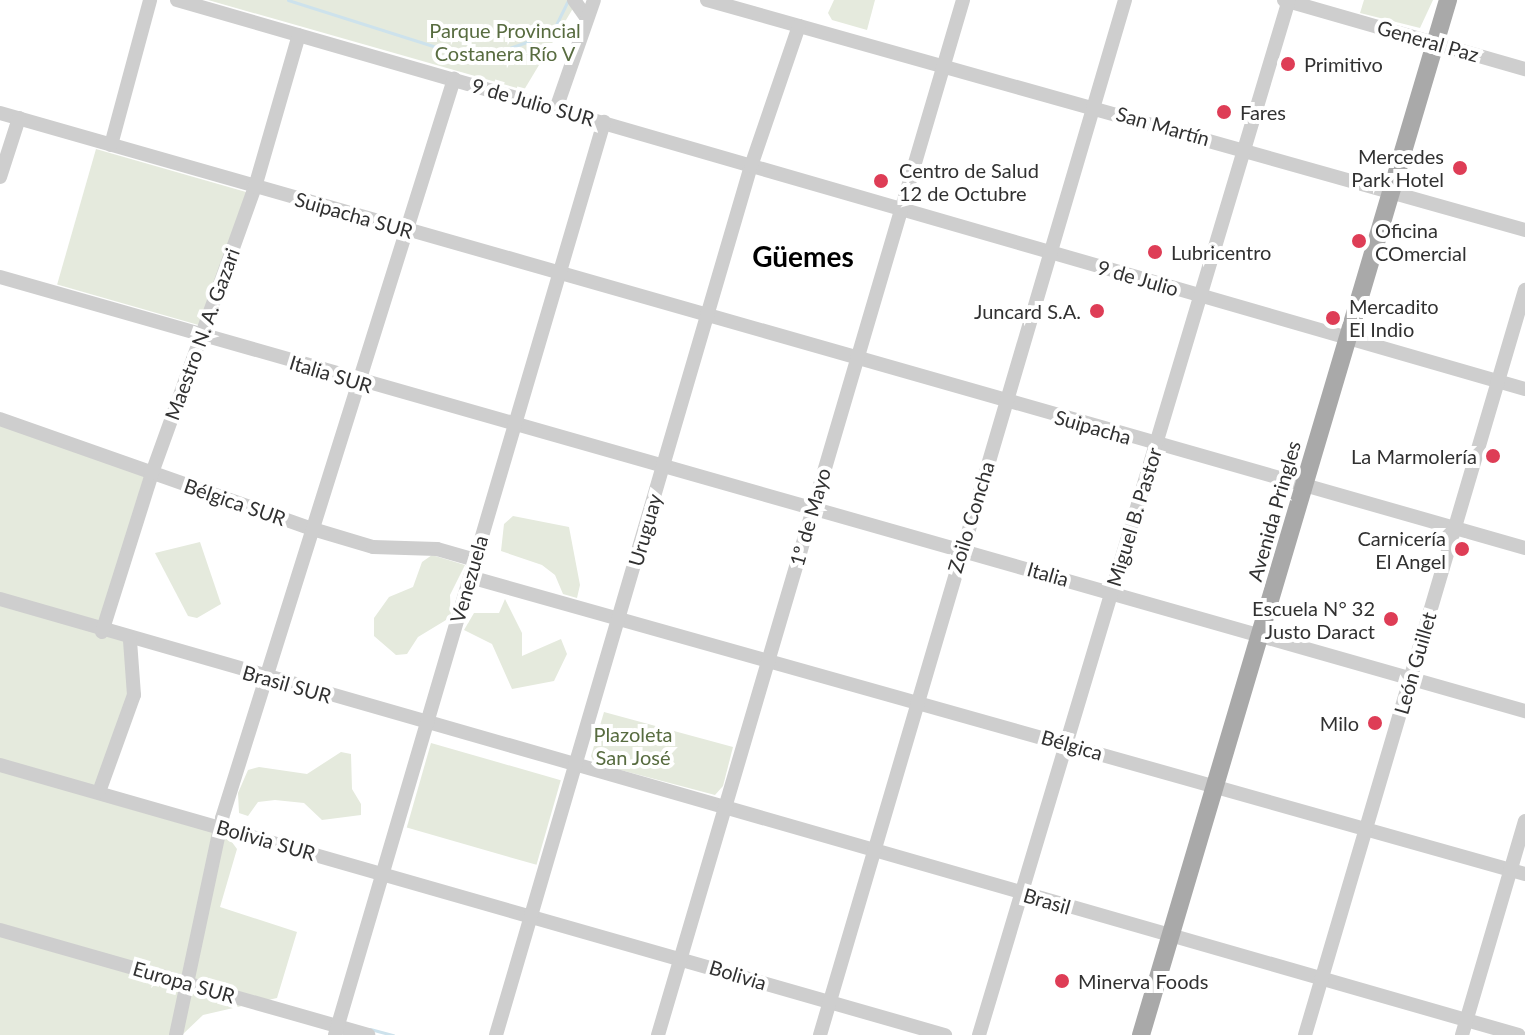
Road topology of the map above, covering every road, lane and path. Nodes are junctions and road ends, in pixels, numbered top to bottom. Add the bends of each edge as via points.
1 (150, 0) edge
2 (177, 0) edge
3 (574, 0) edge
4 (594, 0) edge
5 (707, 0) edge
6 (963, 0) edge
7 (1125, 0) edge
8 (1287, 0) edge
9 (1448, 0) edge
10 (585, 16) junction
11 (799, 26) junction
12 (299, 35) junction
13 (1435, 43) junction
14 (944, 65) junction
15 (1525, 69) edge
16 (454, 79) junction
17 (1093, 106) junction
18 (556, 109) junction
19 (0, 113) edge
20 (19, 118) junction
21 (604, 122) junction
22 (111, 145) junction
23 (1244, 149) junction
24 (751, 166) junction
25 (0, 177) edge
26 (255, 187) junction
27 (1392, 193) junction
28 (901, 209) junction
29 (1525, 230) edge
30 (407, 231) junction
31 (1050, 253) junction
32 (559, 274) junction
33 (0, 277) edge
34 (1525, 290) edge
35 (1200, 296) junction
36 (707, 317) junction
37 (204, 336) junction
38 (1348, 339) junction
39 (857, 359) junction
40 (1498, 381) junction
41 (361, 383) junction
42 (1525, 389) edge
43 (1005, 402) junction
44 (0, 419) edge
45 (515, 426) junction
46 (1156, 445) junction
47 (663, 467) junction
48 (152, 473) junction
49 (1304, 487) junction
50 (813, 508) junction
51 (1455, 529) junction
52 (316, 530) junction
53 (1525, 548) edge
54 (962, 549) junction
55 (475, 560) junction
56 (470, 577) junction
57 (1111, 593) junction
58 (0, 599) edge
59 (618, 620) junction
60 (102, 632) junction
61 (1261, 636) junction
62 (130, 640) junction
63 (769, 658) junction
64 (1411, 678) junction
65 (269, 679) junction
66 (917, 699) junction
67 (1525, 711) edge
68 (427, 724) junction
69 (1065, 743) junction
70 (0, 765) edge
71 (575, 767) junction
72 (1215, 787) junction
73 (99, 792) junction
74 (725, 808) junction
75 (1525, 821) edge
76 (220, 826) junction
77 (1367, 830) junction
78 (872, 850) junction
79 (1518, 872) edge
80 (382, 874) junction
81 (1022, 893) junction
82 (530, 919) junction
83 (0, 930) edge
84 (1170, 937) junction
85 (682, 959) junction
86 (1322, 979) junction
87 (191, 984) junction
88 (830, 1003) junction
89 (1467, 1019) junction
90 (336, 1031) edge
91 (176, 1035) edge
92 (368, 1035) edge
93 (496, 1035) edge
94 (658, 1035) edge
95 (820, 1035) edge
96 (945, 1035) edge
97 (979, 1035) edge
98 (1141, 1035) edge
99 (1305, 1035) edge
100 (1462, 1035) edge
101 (1519, 1035) edge

1 - 22 street
2 - 12 street, 9 de Julio SUR
3 - 10 street
4 - 10 street
5 - 11 street, San Martín
6 - 14 street, 1º de Mayo
7 - 17 street, Zoilo Concha
8 - 13 street, General Paz
8 - 23 street, Miguel B. Pastor
9 - 13 main road, Avenida Pringles
10 - 18 street
11 - 14 street, San Martín
11 - 24 street, Uruguay
12 - 16 street, 9 de Julio SUR
12 - 26 street, Maestro N. A. Gazari
13 - 15 street, General Paz
13 - 27 main road, Avenida Pringles
14 - 17 street, San Martín
14 - 28 street, 1º de Mayo
16 - 18 street, 9 de Julio SUR
16 - 30 street
17 - 23 street, San Martín
17 - 31 street, Zoilo Concha
18 - 21 street, 9 de Julio SUR
19 - 20 street, Suipacha SUR
20 - 22 street, Suipacha SUR
20 - 25 street
21 - 24 street, 9 de Julio SUR
21 - 32 street, Venezuela
22 - 26 street, Suipacha SUR
23 - 27 street, San Martín
23 - 35 street, Miguel B. Pastor
24 - 28 street, 9 de Julio
24 - 36 street, Uruguay
26 - 30 street, Suipacha SUR
26 - 37 street, Maestro N. A. Gazari
27 - 29 street, San Martín
27 - 38 main road, Avenida Pringles
28 - 31 street, 9 de Julio
28 - 39 street, 1º de Mayo
30 - 32 street, Suipacha SUR
30 - 41 street
31 - 35 street, 9 de Julio
31 - 43 street, Zoilo Concha
32 - 36 street, Suipacha SUR
32 - 45 street, Venezuela
33 - 37 street, Italia SUR
34 - 40 street, León Guillet
35 - 38 street, 9 de Julio
35 - 46 street, Miguel B. Pastor
36 - 39 street, Suipacha
36 - 47 street, Uruguay
37 - 41 street, Italia SUR
37 - 48 street, Maestro N. A. Gazari
38 - 40 street, 9 de Julio
38 - 49 main road, Avenida Pringles
39 - 43 street, Suipacha
39 - 50 street, 1º de Mayo
40 - 42 street, 9 de Julio
40 - 51 street, León Guillet
41 - 45 street, Italia SUR
41 - 52 street
43 - 46 street, Suipacha
43 - 54 street, Zoilo Concha
44 - 48 street, Bélgica SUR
45 - 47 street, Italia SUR
45 - 55 street, Venezuela
46 - 49 street, Suipacha
46 - 57 street, Miguel B. Pastor
47 - 50 street, Italia
47 - 59 street, Uruguay
48 - 52 street, Bélgica SUR
48 - 60 street, Maestro N. A. Gazari
49 - 51 street, Suipacha
49 - 61 main road, Avenida Pringles
50 - 54 street, Italia
50 - 63 street, 1º de Mayo
51 - 53 street, Suipacha
51 - 64 street, León Guillet
52 - 55 street, Bélgica SUR via 373,547 437,549
52 - 65 street
54 - 57 street, Italia
54 - 66 street, Zoilo Concha
55 - 56 street, Venezuela
56 - 59 street
56 - 68 street, Venezuela
57 - 61 street, Italia
57 - 69 street, Miguel B. Pastor
58 - 60 street, Brasil SUR
59 - 63 street, Bélgica
59 - 71 street, Uruguay
60 - 62 street, Brasil SUR
61 - 64 street, Italia
61 - 72 main road, Avenida Pringles
62 - 65 street, Brasil SUR
62 - 73 street via 134,695
63 - 66 street, Bélgica
63 - 74 street, 1º de Mayo
64 - 67 street, Italia
64 - 77 street, León Guillet
65 - 68 street, Brasil SUR
65 - 76 street
66 - 69 street, Bélgica
66 - 78 street, Zoilo Concha
68 - 71 street, Brasil SUR
68 - 80 street, Venezuela
69 - 72 street, Bélgica
69 - 81 street, Miguel B. Pastor
70 - 73 street, Bolivia SUR
71 - 74 street, Brasil
71 - 82 street, Uruguay
72 - 77 street, Bélgica
72 - 84 main road, Avenida Pringles
73 - 76 street, Bolivia SUR
74 - 78 street, Brasil
74 - 85 street, 1º de Mayo
75 - 79 street
76 - 80 street, Bolivia SUR
76 - 87 street via 193,943
77 - 79 street, Bélgica
77 - 86 street, León Guillet
78 - 81 street, Brasil
78 - 88 street, Zoilo Concha
79 - 89 street
80 - 82 street, Bolivia SUR
80 - 90 street, Venezuela
81 - 84 street, Brasil
81 - 97 street, Miguel B. Pastor
82 - 85 street, Bolivia
82 - 93 street, Uruguay
83 - 87 street, Europa SUR
84 - 86 street, Brasil
84 - 98 main road, Avenida Pringles
85 - 88 street, Bolivia
85 - 94 street, 1º de Mayo
86 - 89 street, Brasil
86 - 99 street, León Guillet
87 - 90 street, Europa SUR
87 - 91 street
88 - 95 street, Zoilo Concha
88 - 96 street, Bolivia
89 - 100 street
89 - 101 street, Brasil
90 - 92 street, Europa SUR

